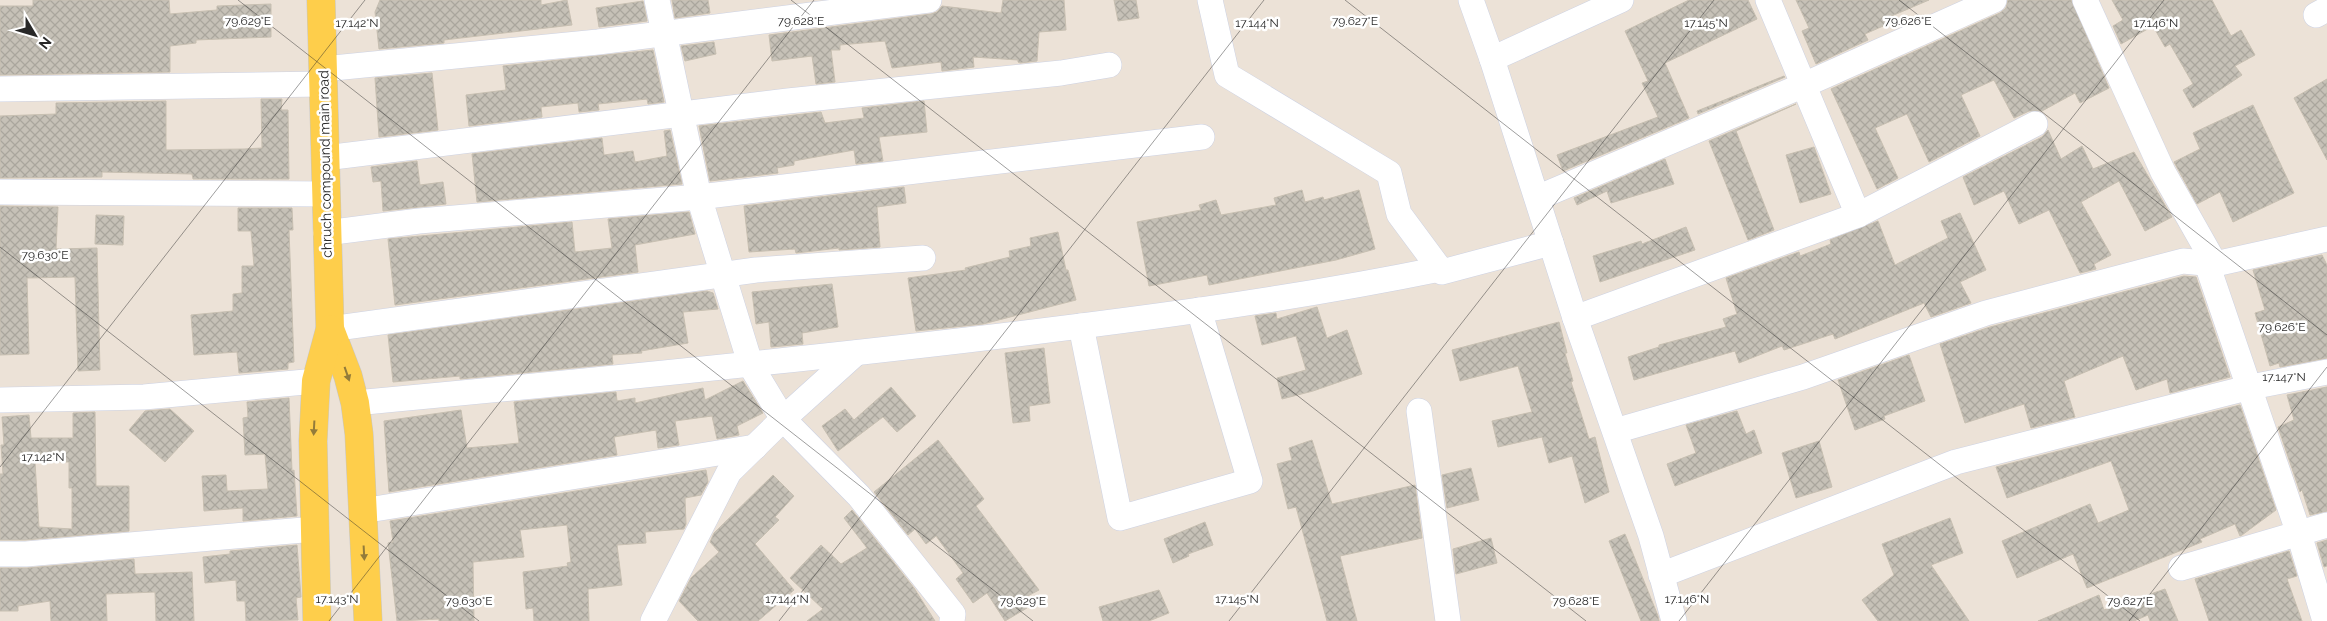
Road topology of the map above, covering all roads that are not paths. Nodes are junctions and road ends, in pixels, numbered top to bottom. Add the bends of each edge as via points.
1 (321, 0) edge
2 (657, 0) edge
3 (929, 0) edge
4 (1210, 0) edge
5 (1471, 0) edge
6 (1621, 0) edge
7 (1768, 0) edge
8 (1994, 0) edge
9 (2085, 0) edge
10 (665, 33) junction
11 (1492, 59) junction
12 (1109, 65) dead end
13 (323, 77) junction
14 (1804, 85) junction
15 (0, 89) edge
16 (681, 114) junction
17 (2035, 124) dead end
18 (1202, 137) dead end
19 (325, 158) junction
20 (0, 192) edge
21 (326, 194) junction
22 (699, 197) junction
23 (1537, 198) junction
24 (1858, 215) junction
25 (326, 233) junction
26 (2327, 239) edge
27 (1551, 244) junction
28 (923, 258) dead end
29 (2211, 264) junction
30 (1440, 269) junction
31 (722, 275) junction
32 (1199, 310) junction
33 (1575, 318) junction
34 (1081, 326) junction
35 (330, 329) junction
36 (856, 353) junction
37 (751, 366) junction
38 (2327, 372) edge
39 (316, 381) junction
40 (2251, 387) junction
41 (0, 400) edge
42 (355, 403) junction
43 (1419, 412) dead end
44 (783, 419) junction
45 (1615, 431) junction
46 (755, 447) junction
47 (362, 510) junction
48 (2327, 525) edge
49 (315, 530) junction
50 (2300, 534) junction
51 (0, 554) edge
52 (2180, 568) dead end
53 (1661, 575) junction
54 (2324, 613) edge
55 (317, 621) edge
56 (368, 621) edge
57 (654, 621) edge
58 (952, 621) edge
59 (1448, 621) edge
60 (1674, 621) edge

1 - 13 main road, chruch compound main road
2 - 10 street
3 - 10 street
4 - 30 street via 1227,75 1389,173 1399,214
5 - 11 street
6 - 11 street
7 - 14 street
8 - 14 street
9 - 29 street via 2163,172
10 - 13 street
10 - 16 street
11 - 23 street
12 - 16 street via 1062,73
13 - 15 street
13 - 19 main road, chruch compound main road
14 - 23 street
14 - 24 street
16 - 19 street
16 - 22 street
17 - 24 street
18 - 22 street
19 - 21 main road, chruch compound main road
20 - 21 street
21 - 25 main road, chruch compound main road
22 - 25 street via 419,221
22 - 31 street
23 - 27 street
24 - 33 street
25 - 35 main road, chruch compound main road
26 - 29 street
27 - 30 street via 1442,272
27 - 33 street
28 - 31 street
29 - 40 street
29 - 45 street via 2183,262 1986,313 1802,377
30 - 32 street
31 - 35 street
31 - 37 street
32 - 34 street
32 - 34 street via 1250,481 1120,518
33 - 45 street
34 - 36 street
35 - 39 main road
35 -> 42 main road
36 - 37 street
36 - 44 street
37 - 42 street
37 - 44 street
38 - 40 street
39 - 41 street via 144,397
39 -> 49 main road via 313,441
40 - 50 street
40 - 53 street via 1956,462
42 - 47 main road
43 - 59 street
44 - 46 street
44 - 58 street via 859,496 953,614
45 - 53 street
46 - 47 street
46 - 57 street via 729,472
47 -> 56 main road
48 - 50 street
49 - 51 street via 36,554
49 - 55 main road
50 - 52 street
50 - 54 street
53 - 60 street

